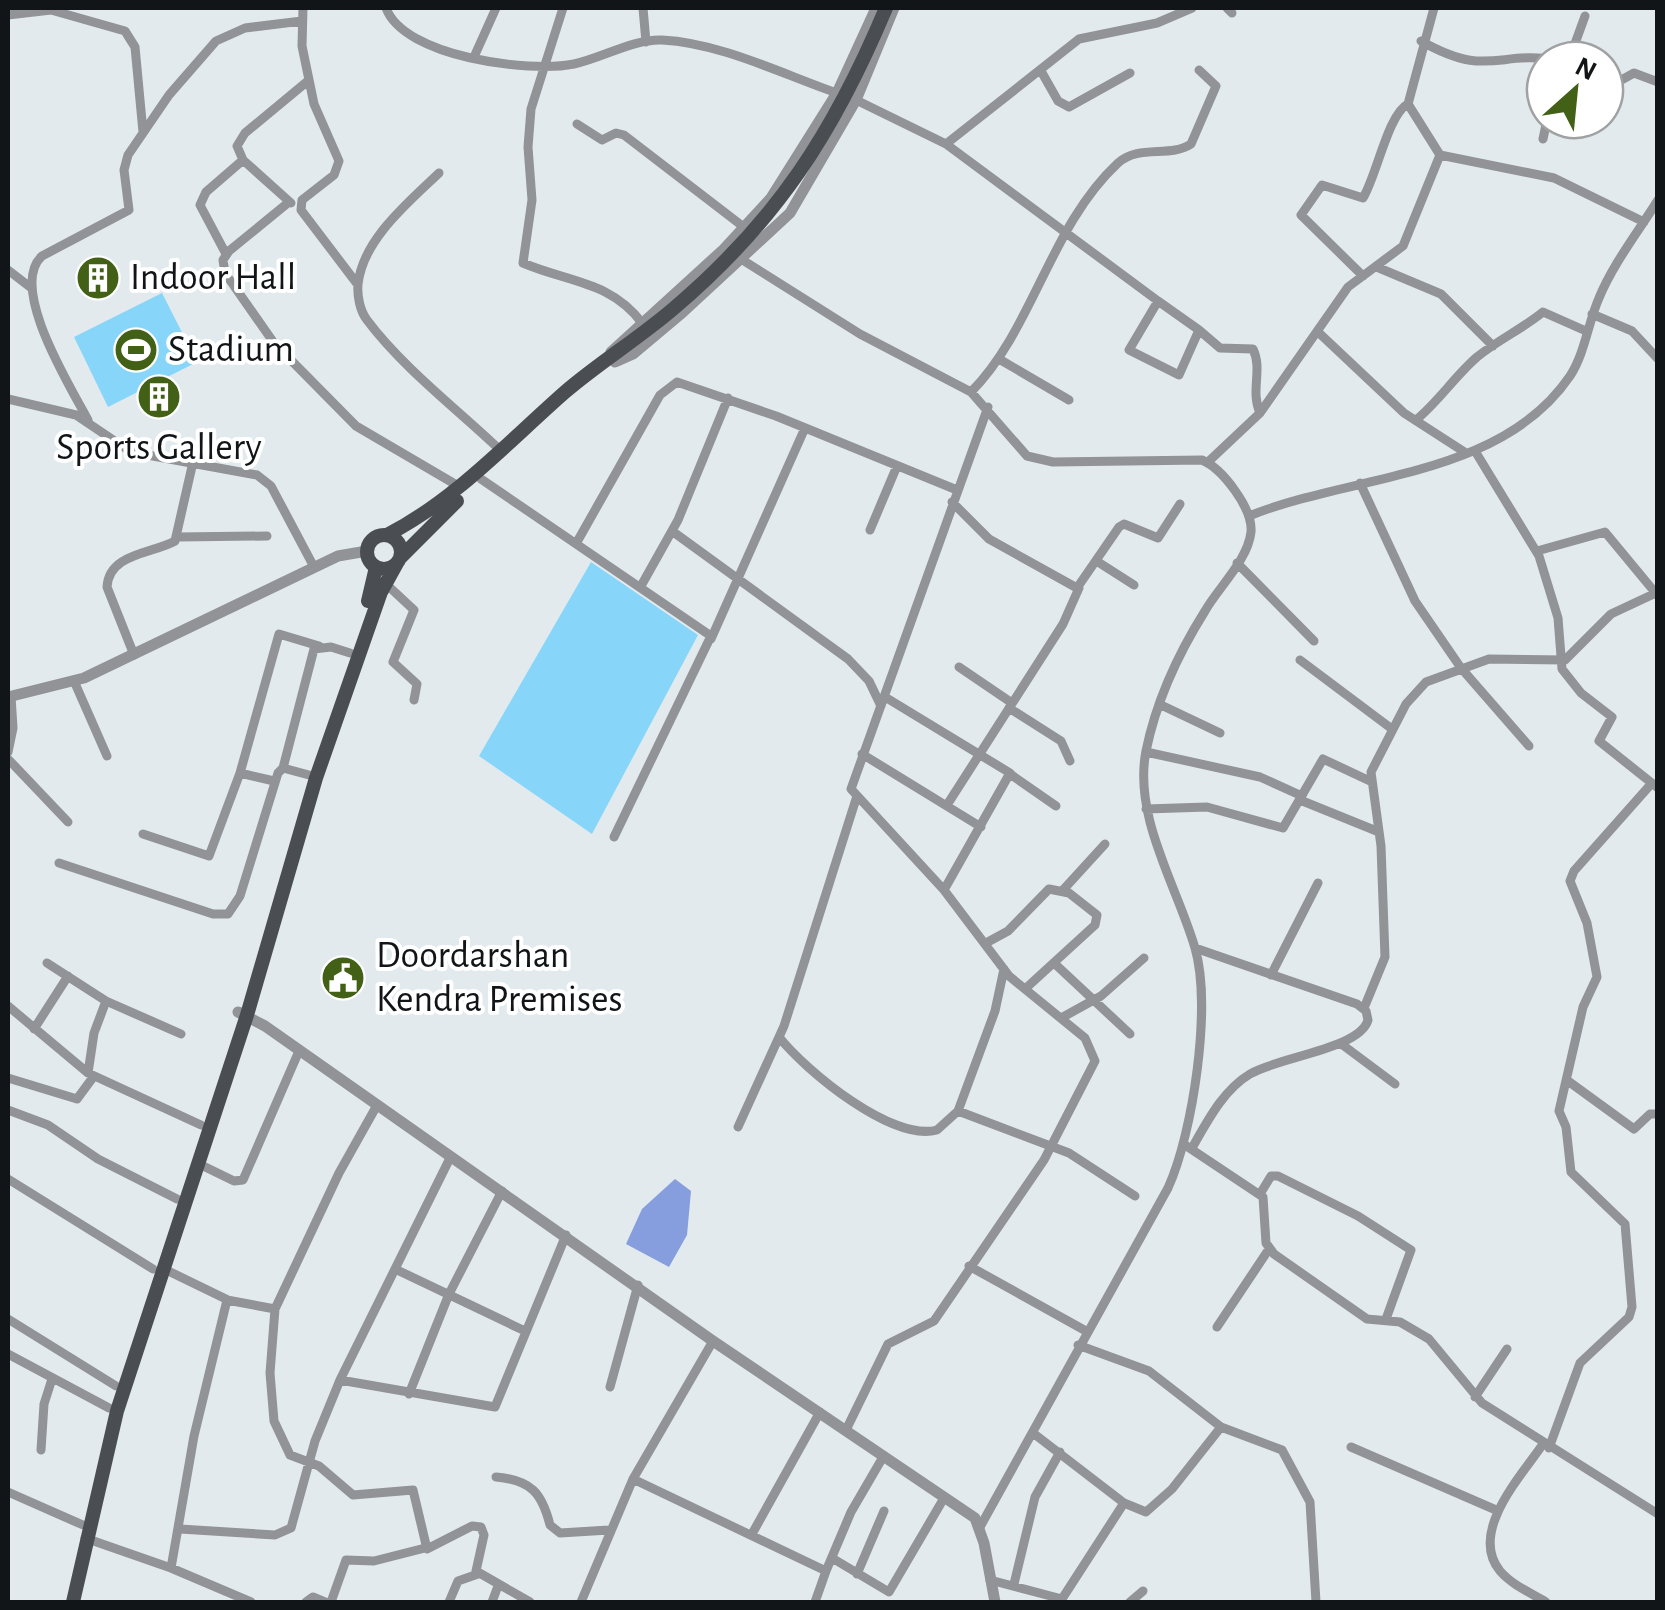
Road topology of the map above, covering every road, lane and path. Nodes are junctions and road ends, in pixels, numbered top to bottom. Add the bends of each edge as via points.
1 (303, 8) edge
2 (386, 8) edge
3 (496, 8) edge
4 (563, 8) edge
5 (643, 8) edge
6 (876, 8) edge
7 (886, 8) edge
8 (894, 8) edge
9 (1192, 8) edge
10 (1434, 8) edge
11 (8, 15) edge
12 (1586, 16) dead end
13 (302, 21) junction
14 (1577, 40) edge
15 (1422, 41) junction
16 (646, 42) junction
17 (474, 57) junction
18 (1525, 62) edge
19 (542, 68) junction
20 (1199, 70) dead end
21 (1041, 71) junction
22 (1130, 73) dead end
23 (1625, 78) edge
24 (309, 80) junction
25 (1658, 82) edge
26 (837, 94) junction
27 (856, 100) junction
28 (1408, 104) junction
29 (576, 124) dead end
30 (143, 132) junction
31 (946, 144) junction
32 (1440, 155) junction
33 (242, 160) junction
34 (439, 173) dead end
35 (779, 187) junction
36 (798, 200) junction
37 (1658, 200) edge
38 (289, 202) junction
39 (301, 210) junction
40 (1644, 222) junction
41 (745, 228) junction
42 (1067, 232) junction
43 (226, 254) junction
44 (741, 260) junction
45 (1379, 268) junction
46 (8, 270) edge
47 (1363, 276) junction
48 (358, 285) junction
49 (30, 287) junction
50 (1158, 301) junction
51 (1592, 314) junction
52 (642, 323) junction
53 (1199, 330) junction
54 (1318, 332) junction
55 (1586, 332) junction
56 (1493, 346) junction
57 (612, 359) junction
58 (1000, 359) junction
59 (1658, 359) edge
60 (971, 392) junction
61 (728, 398) junction
62 (8, 399) edge
63 (1070, 400) dead end
64 (988, 407) junction
65 (1260, 413) junction
66 (88, 420) junction
67 (1416, 420) junction
68 (805, 428) junction
69 (500, 450) junction
70 (1470, 452) junction
71 (193, 462) junction
72 (1208, 462) junction
73 (897, 466) junction
74 (482, 479) junction
75 (1360, 483) junction
76 (460, 487) junction
77 (957, 490) junction
78 (952, 502) junction
79 (1180, 504) dead end
80 (1249, 516) junction
81 (870, 530) dead end
82 (672, 531) junction
83 (387, 535) junction
84 (178, 536) junction
85 (266, 536) dead end
86 (577, 542) junction
87 (367, 551) junction
88 (1536, 551) junction
89 (399, 560) junction
90 (1098, 562) junction
91 (1237, 563) junction
92 (314, 567) junction
93 (376, 567) junction
94 (739, 577) junction
95 (386, 583) junction
96 (1134, 585) dead end
97 (642, 586) junction
98 (1079, 588) junction
99 (1657, 594) edge
100 (711, 639) junction
101 (1314, 640) dead end
102 (319, 646) junction
103 (350, 654) junction
104 (134, 655) junction
105 (1300, 660) dead end
106 (1560, 661) junction
107 (958, 667) dead end
108 (1461, 668) junction
109 (74, 681) junction
110 (9, 696) edge
111 (414, 700) dead end
112 (883, 702) junction
113 (1159, 704) junction
114 (1011, 706) junction
115 (1392, 729) junction
116 (1220, 733) dead end
117 (1529, 746) dead end
118 (980, 752) junction
119 (1146, 752) junction
120 (862, 754) junction
121 (8, 756) edge
122 (106, 756) dead end
123 (1070, 761) dead end
124 (283, 768) junction
125 (240, 772) junction
126 (1010, 774) junction
127 (309, 775) junction
128 (274, 781) junction
129 (1372, 782) junction
130 (1655, 786) edge
131 (1301, 798) junction
132 (856, 799) junction
133 (947, 805) junction
134 (1056, 806) dead end
135 (1146, 809) junction
136 (68, 822) dead end
137 (981, 828) junction
138 (1379, 832) junction
139 (143, 834) dead end
140 (614, 837) dead end
141 (1104, 844) dead end
142 (58, 863) dead end
143 (1318, 883) dead end
144 (944, 890) junction
145 (1062, 890) junction
146 (986, 943) junction
147 (1195, 948) junction
148 (1144, 958) dead end
149 (46, 963) dead end
150 (1054, 963) junction
151 (1004, 969) junction
152 (1271, 975) junction
153 (68, 976) junction
154 (1026, 990) junction
155 (1093, 1000) junction
156 (106, 1001) junction
157 (8, 1006) edge
158 (1364, 1008) junction
159 (242, 1013) junction
160 (1063, 1018) junction
161 (34, 1029) junction
162 (181, 1034) dead end
163 (1130, 1034) dead end
164 (779, 1037) junction
165 (1340, 1043) junction
166 (299, 1051) junction
167 (91, 1074) junction
168 (8, 1078) edge
169 (1568, 1082) junction
170 (1394, 1084) dead end
171 (376, 1107) junction
172 (8, 1110) edge
173 (958, 1110) junction
174 (1658, 1114) edge
175 (201, 1124) junction
176 (738, 1127) dead end
177 (1052, 1147) junction
178 (1188, 1147) junction
179 (451, 1156) junction
180 (197, 1164) junction
181 (8, 1178) edge
182 (502, 1191) junction
183 (1260, 1194) junction
184 (1135, 1196) dead end
185 (176, 1200) junction
186 (566, 1235) junction
187 (1269, 1249) junction
188 (968, 1266) junction
189 (395, 1268) junction
190 (157, 1269) junction
191 (638, 1286) junction
192 (449, 1294) junction
193 (228, 1300) junction
194 (274, 1310) junction
195 (8, 1319) edge
196 (1386, 1319) junction
197 (1217, 1327) dead end
198 (526, 1331) junction
199 (1086, 1331) junction
200 (713, 1342) junction
201 (1078, 1344) junction
202 (1508, 1349) dead end
203 (8, 1354) edge
204 (52, 1379) junction
205 (340, 1380) junction
206 (116, 1386) junction
207 (610, 1387) dead end
208 (409, 1394) junction
209 (1475, 1396) junction
210 (109, 1408) junction
211 (820, 1412) junction
212 (1221, 1427) junction
213 (846, 1430) junction
214 (1034, 1433) junction
215 (1546, 1446) junction
216 (1351, 1447) dead end
217 (41, 1450) dead end
218 (1060, 1452) junction
219 (883, 1457) junction
220 (309, 1462) junction
221 (496, 1477) dead end
222 (633, 1478) junction
223 (8, 1492) edge
224 (944, 1498) junction
225 (1124, 1504) junction
226 (1496, 1510) junction
227 (884, 1511) dead end
228 (1658, 1514) edge
229 (980, 1527) junction
230 (180, 1529) junction
231 (608, 1530) junction
232 (84, 1532) junction
233 (752, 1534) junction
234 (425, 1548) junction
235 (832, 1558) junction
236 (171, 1568) junction
237 (826, 1571) junction
238 (478, 1574) junction
239 (857, 1574) junction
240 (990, 1580) junction
241 (1014, 1584) junction
242 (498, 1586) junction
243 (1143, 1592) dead end
244 (506, 1598) edge
245 (1061, 1601) edge
246 (73, 1602) edge
247 (251, 1602) edge
248 (306, 1602) edge
249 (328, 1602) edge
250 (449, 1602) edge
251 (492, 1602) edge
252 (530, 1602) edge
253 (580, 1602) edge
254 (814, 1602) edge
255 (994, 1602) edge
256 (1130, 1602) edge
257 (1316, 1602) edge
258 (1546, 1602) edge

1 - 13 street
2 - 17 street via 417,38
3 - 17 street
4 - 19 street
5 - 16 street
6 - 26 street
7 - 57 main road via 842,108 784,198 700,285
8 - 27 street
9 - 21 street via 1079,40
10 - 15 street
11 - 30 street via 43,9 125,30 134,47
12 - 14 street
13 - 24 street
13 - 30 street via 245,28 216,41
15 - 18 street via 1484,64
15 - 28 street
16 - 19 street
16 - 26 street via 692,46
17 - 19 street
19 - 52 street via 528,134 532,200 523,263 593,284 625,302
20 - 42 street via 1216,86 1191,144 1127,156
21 - 22 street via 1069,107
21 - 31 street
23 - 25 street via 1634,73
24 - 33 street via 239,140
24 - 39 street via 339,161 334,175 302,200
26 - 35 street
27 - 31 street
27 - 36 street
28 - 32 street
28 - 47 street via 1394,116 1363,198 1324,184 1301,215
29 - 41 street via 602,140 624,135
30 - 49 street via 125,162 129,210 42,256 31,268
31 - 42 street
32 - 40 street via 1554,178
32 - 45 street via 1405,244
33 - 38 street
33 - 43 street via 200,205
34 - 48 street via 387,226
35 - 36 street
35 - 41 street
36 - 44 street
37 - 40 street
38 - 39 street
38 - 43 street
39 - 48 street
40 - 51 street
41 - 52 street
42 - 50 street
42 - 58 street
43 - 76 street via 225,273 311,382 356,426
44 - 57 street via 633,354
44 - 60 street
45 - 47 street
45 - 56 street via 1441,294
46 - 49 street
47 - 54 street via 1343,292
48 - 69 street via 368,322
49 - 66 street
50 - 53 street
50 - 53 street via 1129,350 1179,376
51 - 55 street
51 - 59 street via 1632,330
52 - 57 street
53 - 65 street via 1220,348 1252,349
54 - 65 street
54 - 67 street
55 - 56 street via 1545,312
55 - 70 street via 1575,366 1556,393
56 - 67 street
57 - 69 main road
57 - 74 main road
58 - 60 street
58 - 63 street
60 - 64 street
61 - 68 street
61 - 82 street
61 - 86 street via 684,382 667,385
62 - 66 street
64 - 72 street via 1012,443 1035,459
64 - 77 street
65 - 72 street
66 - 71 street via 123,449
67 - 70 street
68 - 73 street
68 - 94 street
69 - 76 main road
70 - 75 street
70 - 88 street
71 - 84 street
71 - 92 street via 264,479
72 - 80 street
73 - 77 street
73 - 81 street
74 - 86 street
74 - 89 main road
75 - 80 street
75 - 108 street via 1412,595
76 - 83 main road
77 - 78 street
78 - 98 street via 989,539
78 - 112 street
79 - 90 street via 1158,538 1122,525
80 - 91 street via 1250,536
82 - 94 street
82 - 97 street
83 - 87 main road via 371,540
83 - 89 main road via 398,541
84 - 85 street
84 - 104 street via 123,560 108,577
86 - 97 street
87 - 92 street
87 - 93 main road
88 - 99 street via 1605,532
88 - 106 street via 1558,618
89 - 93 main road via 387,569
89 - 95 main road
90 - 96 street
90 - 98 street
91 - 101 street
91 - 113 street via 1202,614
92 - 104 street
93 - 103 main road
94 - 100 street
94 - 112 street via 848,660
95 - 111 street via 414,610 392,662 417,684
95 - 159 main road
97 - 100 street
98 - 114 street
99 - 106 street via 1611,614
100 - 140 street
102 - 103 street
102 - 124 street
102 - 125 street via 279,634
103 - 127 main road
104 - 109 street
105 - 115 street
106 - 108 street via 1497,658
106 - 130 street via 1568,679 1612,717 1599,741
107 - 114 street
108 - 115 street via 1414,692
108 - 117 street
109 - 110 street
109 - 122 street
110 - 121 street
112 - 118 street
112 - 120 street
113 - 116 street
113 - 119 street
114 - 118 street
114 - 123 street via 1061,741
115 - 129 street via 1374,760
118 - 126 street
118 - 133 street
119 - 131 street via 1251,775
119 - 135 street
120 - 132 street via 851,783
120 - 133 street
121 - 136 street
124 - 127 street
124 - 128 street
125 - 128 street
125 - 139 street via 208,856
126 - 134 street
126 - 137 street
127 - 159 main road
128 - 142 street via 240,896 228,914
129 - 131 street via 1325,759
129 - 138 street
130 - 169 street via 1571,876 1597,977 1583,1008
131 - 135 street via 1280,828 1207,807
131 - 138 street
132 - 144 street
132 - 164 street
133 - 137 street
135 - 147 street
137 - 144 street
138 - 158 street via 1384,958
141 - 145 street
143 - 152 street
144 - 146 street
145 - 146 street via 1045,891
145 - 150 street via 1098,918
146 - 151 street
147 - 152 street
147 - 178 street via 1200,982
148 - 155 street
149 - 153 street
150 - 154 street
150 - 155 street
151 - 154 street
151 - 173 street
152 - 158 street
153 - 156 street
153 - 161 street
154 - 160 street
155 - 160 street
155 - 163 street
156 - 162 street
156 - 167 street via 94,1033
157 - 161 street
158 - 165 street via 1364,1033
159 - 166 street
159 - 175 main road
159 - 180 main road
160 - 177 street via 1091,1046 1094,1061
161 - 167 street
164 - 173 street via 813,1073 906,1128 937,1130
164 - 176 street
165 - 170 street
165 - 178 street via 1248,1074
166 - 171 street
166 - 180 street via 243,1180
167 - 168 street via 78,1099
167 - 175 street
169 - 174 street via 1634,1130
169 - 215 street via 1559,1111 1569,1168 1625,1224 1632,1307 1580,1363
171 - 179 street
171 - 194 street
172 - 185 street via 48,1124
173 - 177 street
175 - 185 main road
177 - 184 street
177 - 188 street
178 - 183 street
178 - 199 street
179 - 182 street
179 - 189 street
180 - 190 main road
181 - 190 street
182 - 186 street
182 - 192 street
183 - 187 street
183 - 196 street via 1278,1176 1411,1250
185 - 190 main road
186 - 191 street
186 - 198 street
187 - 196 street via 1362,1316
187 - 197 street
188 - 199 street
188 - 213 street via 932,1324 888,1344
189 - 192 street
189 - 205 street
190 - 193 street
190 - 206 main road
190 - 232 main road
191 - 200 street
191 - 207 street
192 - 198 street
192 - 208 street
193 - 194 street
193 - 230 street via 194,1436
194 - 220 street via 274,1422 288,1453
195 - 206 street
196 - 209 street via 1429,1339
198 - 208 street via 495,1408
199 - 201 street
200 - 211 street
200 - 222 street
201 - 212 street via 1149,1371
201 - 214 street
202 - 209 street
203 - 204 street
204 - 210 street
204 - 217 street
205 - 208 street
205 - 220 street
206 - 210 main road
209 - 215 street
210 - 232 main road
211 - 213 street
211 - 233 street
212 - 225 street via 1152,1510
212 - 257 street via 1275,1446 1290,1459 1310,1502
213 - 219 street
214 - 218 street
214 - 229 street
215 - 226 street
215 - 228 street
216 - 226 street
218 - 225 street
218 - 241 street via 1035,1497
219 - 224 street
219 - 235 street
220 - 230 street via 287,1532
220 - 234 street via 360,1497 411,1488
221 - 231 street via 531,1486 560,1533
222 - 231 street
222 - 233 street
223 - 232 street
224 - 229 street
224 - 239 street via 889,1592
225 - 245 street
226 - 258 street via 1494,1563
227 - 239 street
229 - 240 street
230 - 236 street
231 - 253 street
232 - 236 street
232 - 246 main road
233 - 237 street
234 - 238 street via 479,1526 484,1535
234 - 249 street via 374,1561 346,1560
235 - 237 street
235 - 239 street
236 - 247 street
237 - 254 street
238 - 242 street
238 - 250 street via 458,1581
240 - 241 street
240 - 255 street
241 - 245 street
242 - 244 street
242 - 251 street
243 - 256 street
244 - 252 street
248 - 249 street

